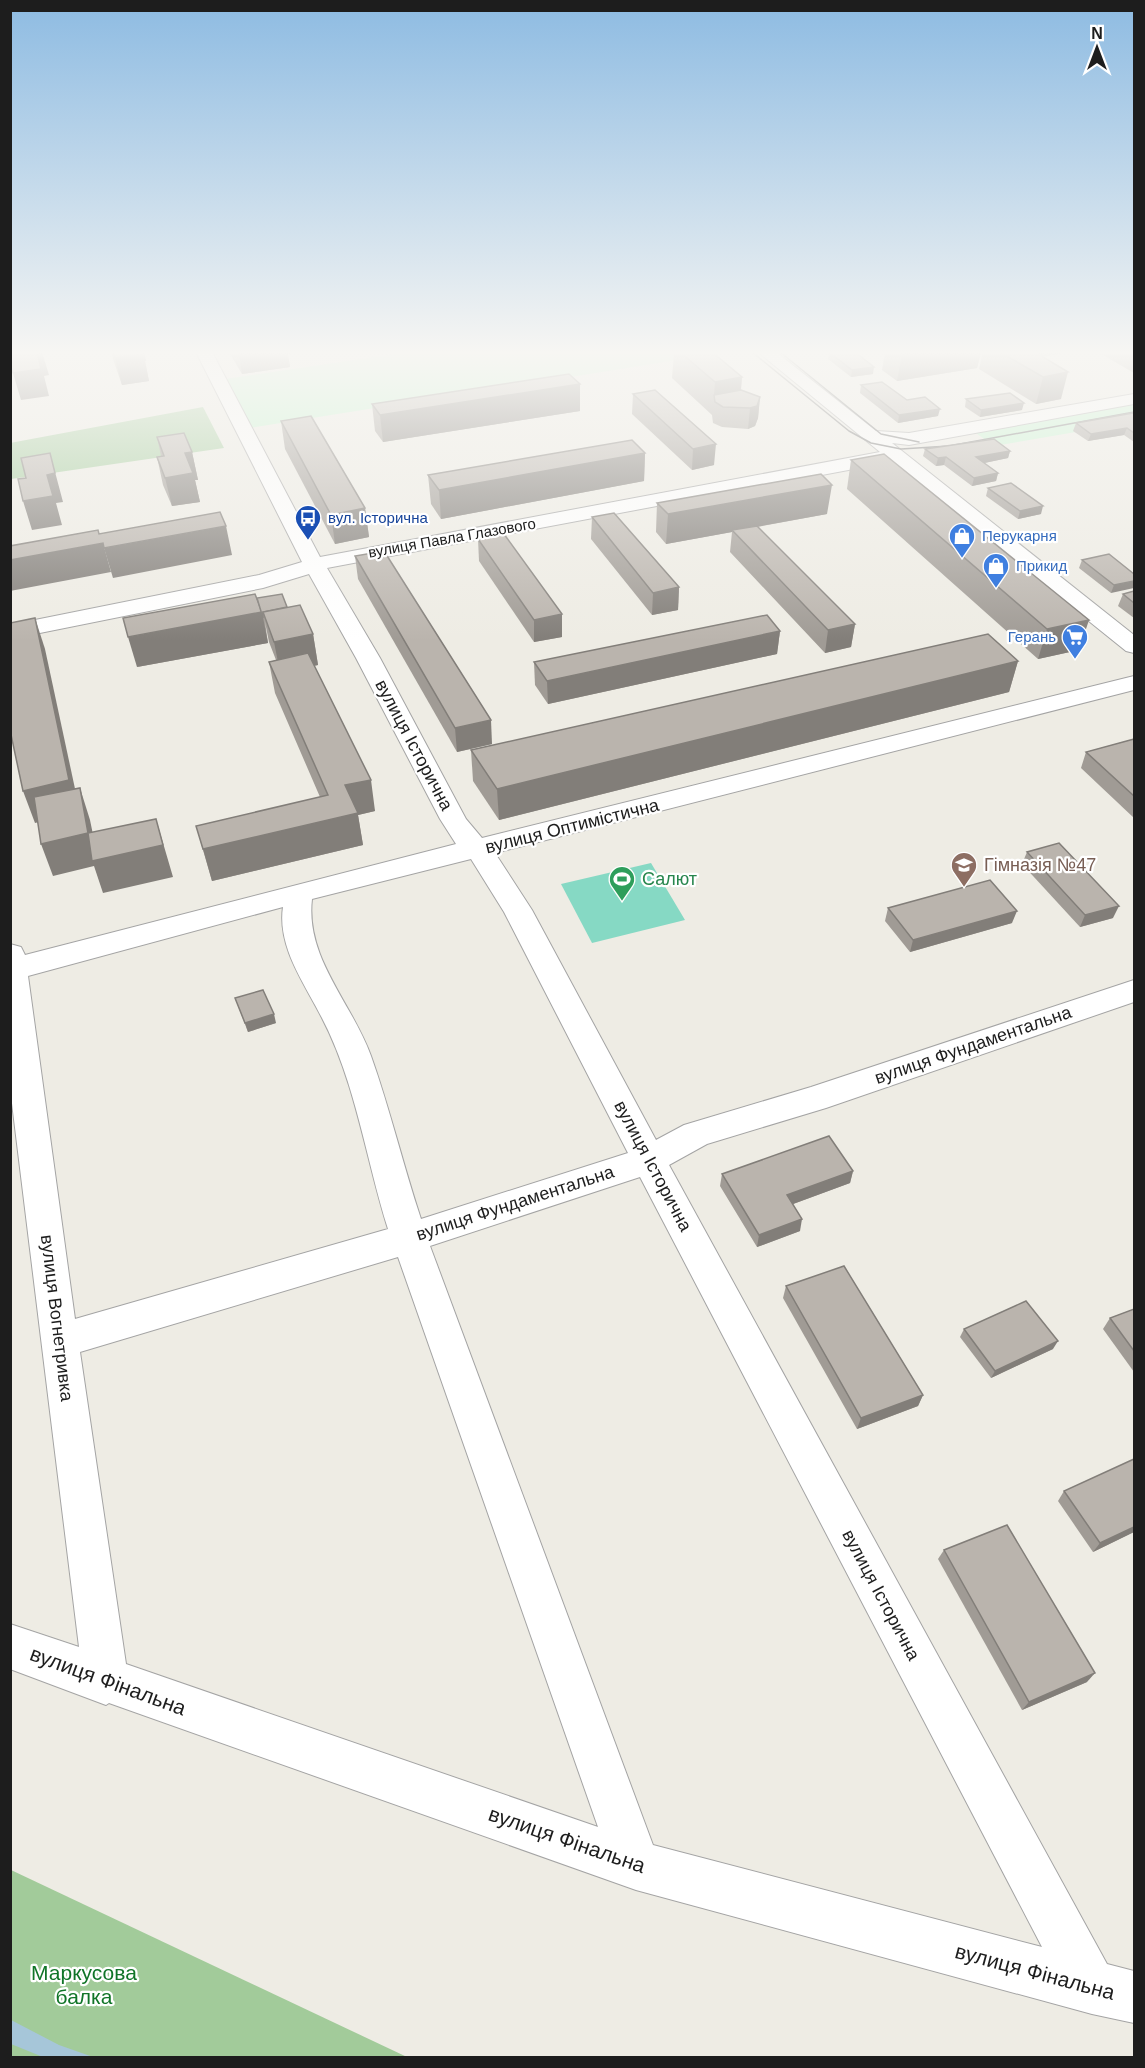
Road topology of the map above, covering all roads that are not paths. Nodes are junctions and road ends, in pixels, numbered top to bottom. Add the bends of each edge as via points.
1 (256, 449) edge
2 (888, 449) edge
3 (896, 455) junction
4 (315, 564) junction
5 (10, 632) edge
6 (1134, 646) edge
7 (1134, 683) edge
8 (479, 850) junction
9 (299, 893) junction
10 (11, 964) edge
11 (1134, 991) edge
12 (649, 1160) junction
13 (409, 1238) junction
14 (59, 1341) junction
15 (10, 1646) edge
16 (106, 1682) junction
17 (636, 1865) junction
18 (1113, 1993) edge

1 - 4 street, вулиця Історична
2 - 3 street
3 - 4 street, вулиця Павла Глазового
3 - 6 street
4 - 5 street, вулиця Павла Глазового via 263,580
4 - 8 street, вулиця Історична via 458,828
7 - 8 street, вулиця Оптимістична
8 - 9 street, вулиця Оптимістична
8 - 12 street, вулиця Історична via 518,910
9 - 10 street, вулиця Оптимістична
9 - 13 street via 295,918 302,942 354,1052
10 - 14 street, вулиця Вогнетривка
11 - 12 street, вулиця Фундаментальна via 814,1099 696,1134
12 - 13 street, вулиця Фундаментальна
12 - 18 street, вулиця Історична
13 - 14 street, вулиця Фундаментальна
13 - 17 street
14 - 16 street, вулиця Вогнетривка
15 - 16 street, вулиця Фінальна
16 - 17 street, вулиця Фінальна
17 - 18 street, вулиця Фінальна

